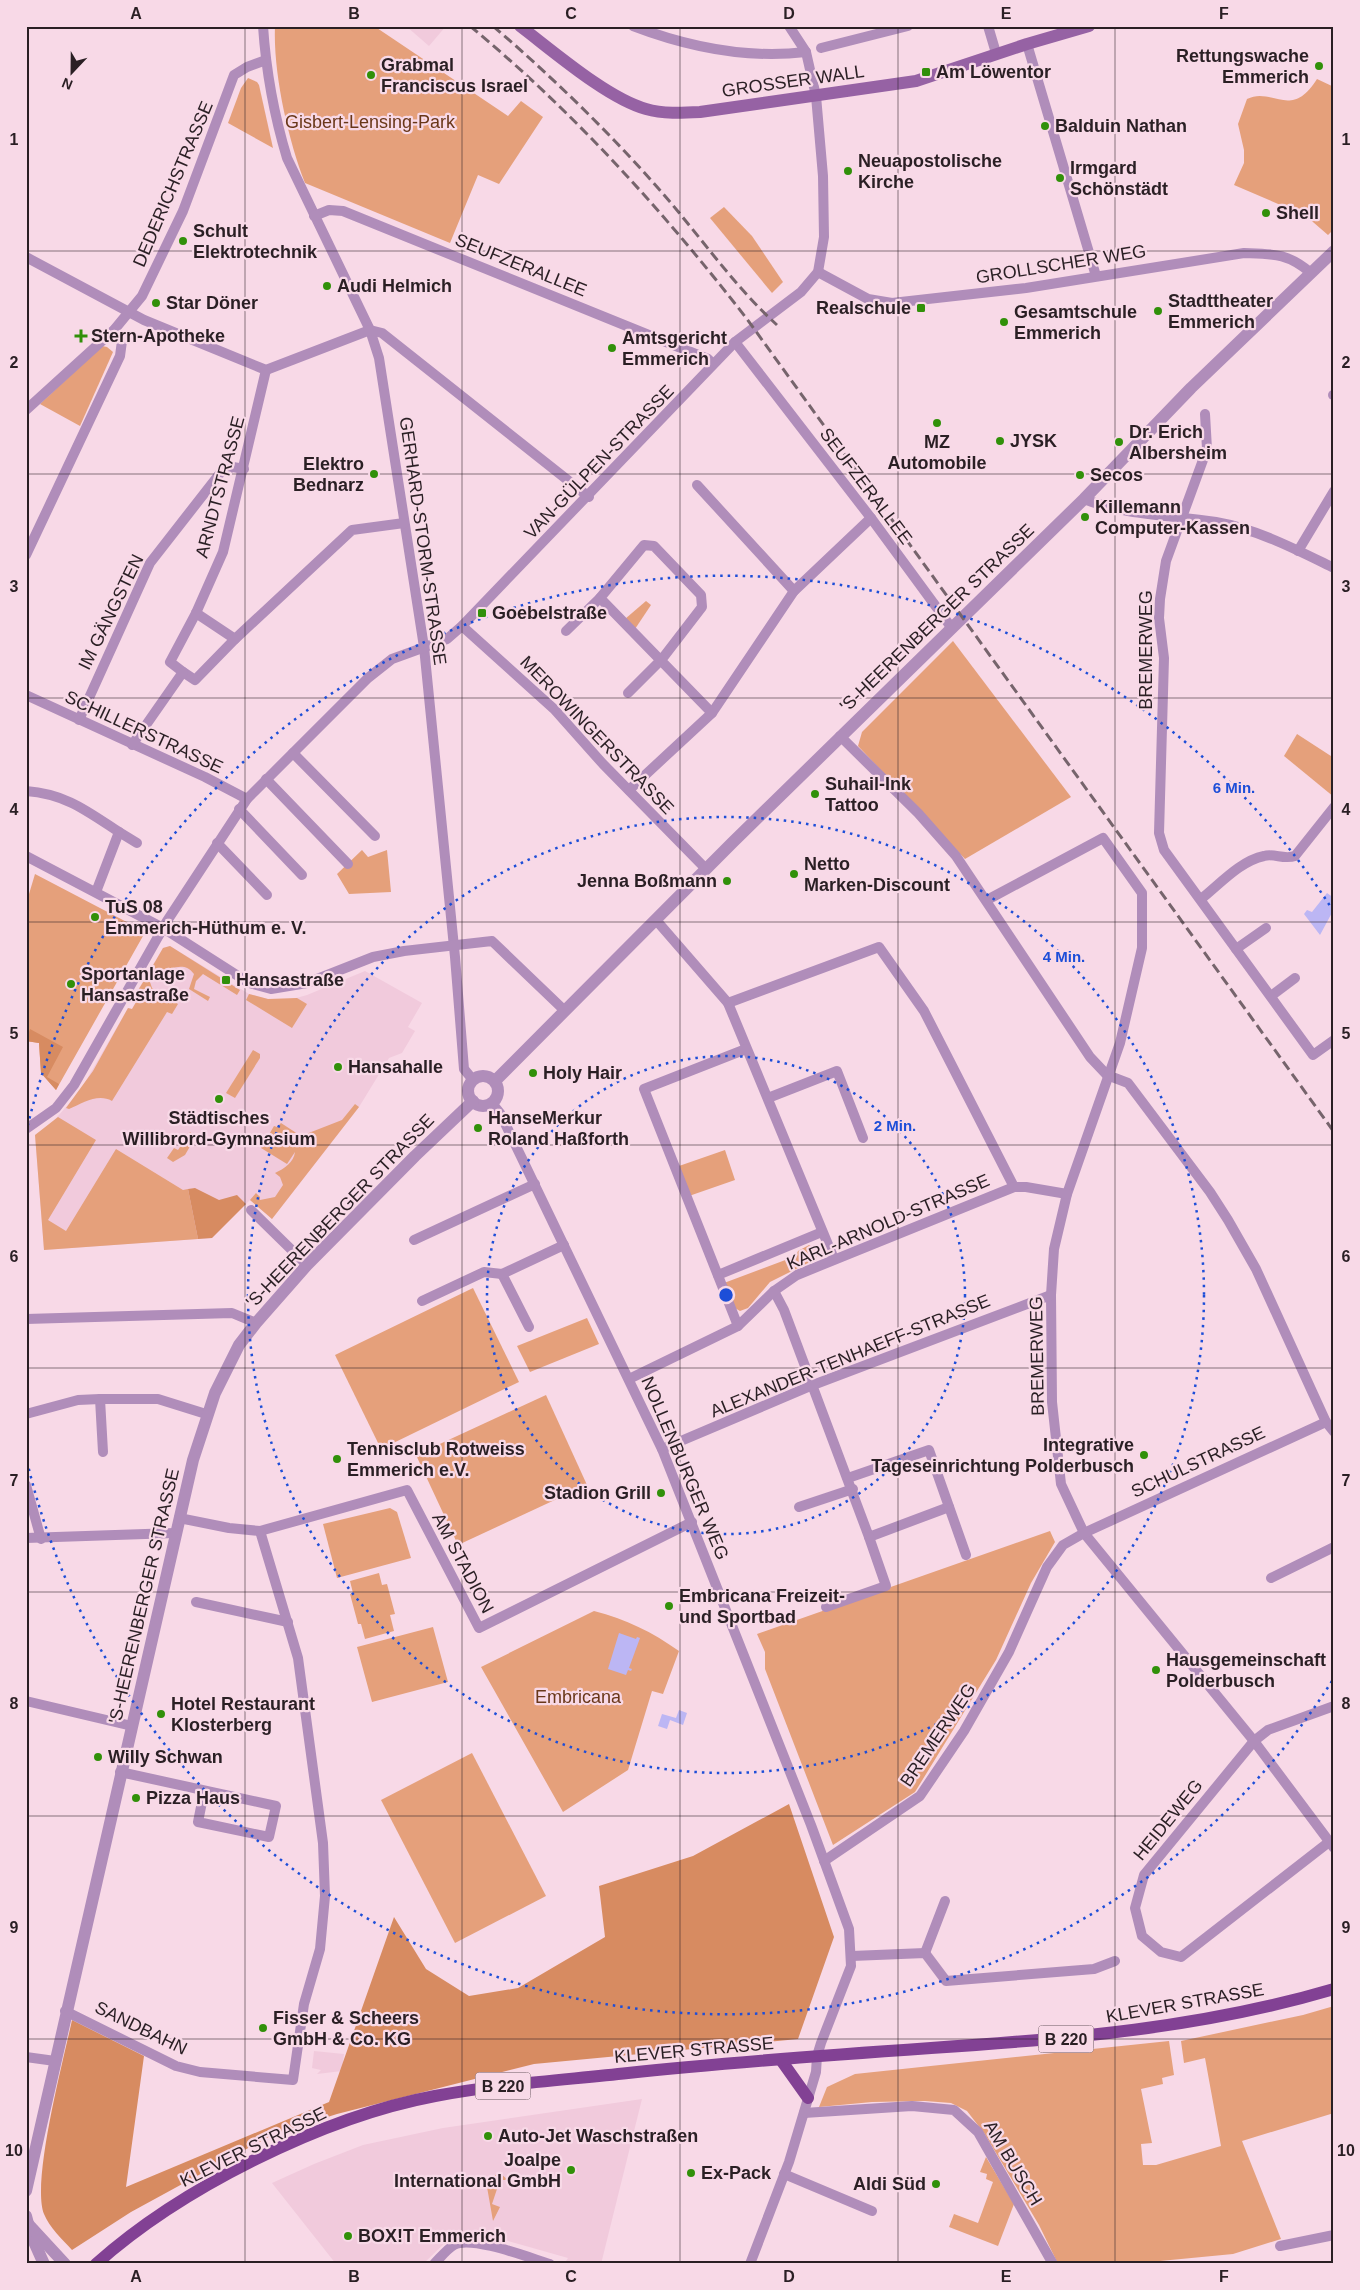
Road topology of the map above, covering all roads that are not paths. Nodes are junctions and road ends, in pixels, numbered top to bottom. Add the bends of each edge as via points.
1 (263, 26) edge
2 (520, 26) edge
3 (632, 26) edge
4 (908, 26) edge
5 (988, 26) edge
6 (1089, 26) edge
7 (793, 28) edge
8 (1027, 44) junction
9 (821, 48) dead end
10 (806, 52) junction
11 (996, 53) junction
12 (266, 60) junction
13 (816, 96) junction
14 (314, 216) junction
15 (1334, 250) edge
16 (26, 257) edge
17 (818, 272) junction
18 (1310, 273) junction
19 (1096, 276) junction
20 (131, 312) junction
21 (114, 330) junction
22 (370, 330) junction
23 (735, 342) junction
24 (713, 364) junction
25 (266, 370) junction
26 (26, 410) edge
27 (1205, 414) dead end
28 (244, 469) junction
29 (696, 486) dead end
30 (1334, 491) edge
31 (588, 497) junction
32 (1084, 499) junction
33 (871, 518) junction
34 (1180, 519) junction
35 (404, 523) junction
36 (1298, 551) junction
37 (26, 555) edge
38 (1334, 568) edge
39 (794, 590) junction
40 (600, 598) junction
41 (196, 613) junction
42 (462, 626) junction
43 (951, 627) junction
44 (566, 631) dead end
45 (235, 639) junction
46 (424, 647) junction
47 (662, 659) junction
48 (183, 672) junction
49 (628, 693) dead end
50 (26, 695) edge
51 (712, 713) junction
52 (78, 720) junction
53 (840, 736) junction
54 (132, 744) junction
55 (293, 753) junction
56 (266, 779) junction
57 (629, 790) junction
58 (26, 791) edge
59 (246, 799) junction
60 (1334, 807) edge
61 (239, 809) junction
62 (119, 832) junction
63 (375, 836) dead end
64 (137, 843) dead end
65 (218, 843) junction
66 (26, 856) edge
67 (348, 864) dead end
68 (706, 869) junction
69 (302, 875) dead end
70 (96, 892) junction
71 (267, 895) dead end
72 (1201, 899) junction
73 (987, 900) junction
74 (656, 920) junction
75 (163, 928) junction
76 (1266, 928) dead end
77 (454, 945) junction
78 (1236, 949) junction
79 (1295, 978) dead end
80 (1270, 996) junction
81 (728, 1003) junction
82 (564, 1010) junction
83 (1334, 1040) edge
84 (746, 1049) junction
85 (1107, 1075) junction
86 (473, 1080) junction
87 (495, 1081) junction
88 (768, 1098) junction
89 (473, 1101) junction
90 (492, 1103) junction
91 (26, 1129) edge
92 (863, 1138) dead end
93 (535, 1184) junction
94 (1014, 1187) junction
95 (1067, 1194) junction
96 (251, 1210) dead end
97 (822, 1232) junction
98 (414, 1240) dead end
99 (564, 1245) junction
100 (834, 1260) junction
101 (307, 1265) junction
102 (502, 1274) junction
103 (718, 1274) junction
104 (774, 1291) junction
105 (1051, 1295) junction
106 (422, 1301) dead end
107 (26, 1319) edge
108 (256, 1323) junction
109 (738, 1326) junction
110 (529, 1327) dead end
111 (629, 1379) junction
112 (813, 1385) junction
113 (100, 1399) junction
114 (26, 1414) edge
115 (206, 1414) junction
116 (1326, 1422) junction
117 (1334, 1432) edge
118 (662, 1449) junction
119 (103, 1452) dead end
120 (848, 1478) junction
121 (26, 1485) edge
122 (852, 1489) junction
123 (799, 1507) dead end
124 (949, 1507) junction
125 (179, 1518) junction
126 (692, 1522) junction
127 (260, 1531) junction
128 (175, 1533) junction
129 (1084, 1533) junction
130 (869, 1537) junction
131 (26, 1538) edge
132 (41, 1539) junction
133 (1334, 1547) edge
134 (966, 1555) dead end
135 (1271, 1578) dead end
136 (196, 1602) dead end
137 (826, 1607) dead end
138 (288, 1622) junction
139 (26, 1701) edge
140 (1334, 1706) edge
141 (132, 1726) junction
142 (1254, 1741) junction
143 (120, 1772) junction
144 (204, 1792) junction
145 (1331, 1845) edge
146 (824, 1861) junction
147 (945, 1901) dead end
148 (925, 1953) junction
149 (852, 1956) junction
150 (1114, 1961) dead end
151 (1334, 1989) edge
152 (66, 2011) junction
153 (26, 2056) edge
154 (817, 2056) junction
155 (781, 2060) junction
156 (55, 2061) junction
157 (808, 2098) junction
158 (804, 2112) junction
159 (784, 2174) junction
160 (26, 2191) edge
161 (872, 2211) dead end
162 (27, 2222) edge
163 (1331, 2239) edge
164 (1280, 2246) dead end
165 (44, 2264) edge
166 (65, 2264) edge
167 (96, 2264) edge
168 (434, 2264) edge
169 (550, 2264) edge
170 (750, 2264) edge
171 (1053, 2264) edge

1 - 12 street, GERHARD-STORM-STRASSE
2 - 13 main road, GROSSER WALL via 618,96 647,109 700,112
3 - 10 street via 719,50 779,55
4 - 9 street
5 - 11 street
6 - 8 main road, GROSSER WALL
7 - 10 street
8 - 11 main road, GROSSER WALL
8 - 19 street
10 - 13 street, VAN-GÜLPEN-STRASSE
11 - 13 main road, GROSSER WALL via 916,81
12 - 14 street, GERHARD-STORM-STRASSE via 278,130 287,158
12 - 20 street, DEDERICHSTRASSE via 234,75 179,219 146,289
13 - 17 street, VAN-GÜLPEN-STRASSE via 824,228
14 - 22 street, GERHARD-STORM-STRASSE
14 - 24 street, SEUFZERALLEE via 329,210 343,211 643,332
15 - 18 street, 'S-HEERENBERGER STRASSE
16 - 20 street
17 - 19 street, GROLLSCHER WEG via 868,300 892,303 1026,288
17 - 23 street, VAN-GÜLPEN-STRASSE via 801,292
18 - 19 street, GROLLSCHER WEG via 1291,258 1244,253
18 - 32 street, 'S-HEERENBERGER STRASSE via 1191,388
20 - 21 street, DEDERICHSTRASSE
20 - 25 street
21 - 26 street, DEDERICHSTRASSE
21 - 37 street via 122,341 120,356
22 - 25 street
22 - 31 street via 382,333
22 - 35 street, GERHARD-STORM-STRASSE via 379,358
23 - 24 street, VAN-GÜLPEN-STRASSE
23 - 33 street, SEUFZERALLEE
24 - 31 street, VAN-GÜLPEN-STRASSE
25 - 28 street, ARNDTSTRASSE
27 - 34 street, BREMERWEG via 1207,448
28 - 41 street, ARNDTSTRASSE via 223,552
28 - 52 street, IM GÄNGSTEN via 233,467 222,472 150,563
29 - 39 street
30 - 36 street
31 - 42 street, VAN-GÜLPEN-STRASSE
32 - 34 street via 1105,508
32 - 43 street, 'S-HEERENBERGER STRASSE
33 - 39 street
33 - 43 street, SEUFZERALLEE
34 - 36 street via 1234,526
34 - 72 street, BREMERWEG via 1166,561 1160,599 1164,658 1159,833 1164,850
35 - 45 street via 352,530
35 - 46 street, GERHARD-STORM-STRASSE
36 - 38 street
39 - 51 street
40 - 44 street
40 - 47 street
40 - 47 street via 644,545 654,546 701,594 702,607
41 - 45 street
41 - 48 street, ARNDTSTRASSE via 170,662
42 - 46 street, VAN-GÜLPEN-STRASSE via 446,639
42 - 57 street, MEROWINGERSTRASSE via 554,709
43 - 53 street, 'S-HEERENBERGER STRASSE
45 - 48 street via 195,680
46 - 55 street via 392,659 368,678
46 - 77 street, GERHARD-STORM-STRASSE
47 - 49 street
47 - 51 street
48 - 54 street
50 - 52 street, SCHILLERSTRASSE
51 - 57 street
52 - 54 street, SCHILLERSTRASSE
53 - 68 street, 'S-HEERENBERGER STRASSE
53 - 73 street via 918,813 956,856
54 - 59 street, SCHILLERSTRASSE
55 - 56 street
55 - 63 street
56 - 59 street
56 - 67 street
57 - 68 street, MEROWINGERSTRASSE
58 - 62 street via 48,792 72,800
59 - 61 street
60 - 72 street via 1295,856 1267,855 1252,859
61 - 65 street
61 - 69 street
62 - 64 street
62 - 70 street
65 - 71 street
65 - 75 street
66 - 70 street
68 - 74 street, 'S-HEERENBERGER STRASSE
70 - 75 street
72 - 78 street
73 - 85 street via 1085,1050
73 - 85 street, BREMERWEG via 1103,838 1134,880 1142,893 1142,948 1120,1043
74 - 81 street
74 - 82 street, 'S-HEERENBERGER STRASSE
75 - 77 street via 249,983 271,990 307,983 373,957
75 - 91 street via 74,1085 56,1108
76 - 78 street
77 - 82 street via 492,941
77 - 86 street, GERHARD-STORM-STRASSE via 464,1069
78 - 80 street
79 - 80 street
80 - 83 street via 1313,1055
81 - 84 street
81 - 94 street via 880,948 924,1011
82 - 87 street, 'S-HEERENBERGER STRASSE
84 - 88 street
84 - 103 street via 644,1089
85 - 95 street, BREMERWEG
85 - 116 street via 1128,1084 1228,1220 1256,1268
86 - 87 street via 485,1076
86 - 89 street via 468,1089
87 - 90 street via 498,1090
88 - 92 street via 837,1071
88 - 97 street
89 - 90 street via 481,1106
89 - 101 street, 'S-HEERENBERGER STRASSE
90 - 93 street, NOLLENBURGER WEG
93 - 98 street
93 - 99 street, NOLLENBURGER WEG
94 - 95 street, KARL-ARNOLD-STRASSE
94 - 100 street, KARL-ARNOLD-STRASSE
95 - 105 street, BREMERWEG via 1054,1249
96 - 101 street
97 - 100 street
97 - 103 street, KARL-ARNOLD-STRASSE
99 - 102 street
99 - 111 street, NOLLENBURGER WEG
100 - 104 street, KARL-ARNOLD-STRASSE via 797,1275
101 - 108 street, 'S-HEERENBERGER STRASSE
102 - 106 street via 484,1272
102 - 110 street
103 - 109 street
104 - 109 street, KARL-ARNOLD-STRASSE
104 - 112 street
105 - 112 street, ALEXANDER-TENHAEFF-STRASSE
105 - 129 street, BREMERWEG via 1052,1402 1061,1484
107 - 108 street via 232,1312
108 - 115 street, 'S-HEERENBERGER STRASSE via 239,1345
109 - 111 street, KARL-ARNOLD-STRASSE
111 - 118 street, NOLLENBURGER WEG
112 - 118 street, ALEXANDER-TENHAEFF-STRASSE
112 - 120 street
113 - 114 street via 78,1400
113 - 115 street via 158,1399
113 - 119 street
115 - 125 street, 'S-HEERENBERGER STRASSE
116 - 117 street
116 - 129 street, SCHULSTRASSE
118 - 126 street, NOLLENBURGER WEG
120 - 122 street
120 - 124 street via 929,1450
121 - 132 street
122 - 123 street
122 - 130 street
124 - 130 street
124 - 134 street
125 - 127 street
125 - 128 street, 'S-HEERENBERGER STRASSE
126 - 127 street, AM STADION via 480,1628 407,1490
126 - 146 street, NOLLENBURGER WEG
127 - 138 street
128 - 132 street
128 - 141 street, 'S-HEERENBERGER STRASSE
129 - 142 street
129 - 146 street, BREMERWEG via 1063,1545 1047,1567 1009,1652 964,1731 920,1796
130 - 137 street via 886,1586
131 - 132 street
133 - 135 street
136 - 138 street
138 - 152 street, SANDBAHN via 298,1658 323,1843 325,1896 320,1949 304,2004 293,2080 200,2072 176,2066
139 - 141 street
140 - 142 street, HEIDEWEG via 1268,1730
141 - 143 street, 'S-HEERENBERGER STRASSE
142 - 145 street
142 - 145 street, HEIDEWEG via 1144,1875 1135,1908 1142,1936 1162,1952 1181,1957
143 - 144 street
143 - 152 street, 'S-HEERENBERGER STRASSE
144 - 144 street via 276,1806 269,1837 198,1822
146 - 149 street, NOLLENBURGER WEG via 849,1929
147 - 148 street
148 - 149 street
148 - 150 street via 946,1981 1094,1969
149 - 154 street, NOLLENBURGER WEG
151 - 154 main road, KLEVER STRASSE / B 220 via 1200,2021 1111,2034
152 - 156 street, 'S-HEERENBERGER STRASSE
153 - 156 street
154 - 155 main road, KLEVER STRASSE / B 220
154 - 157 street, NOLLENBURGER WEG
155 - 157 main road
155 - 167 main road, KLEVER STRASSE / B 220 via 490,2087 388,2108 275,2151 204,2187 125,2238
156 - 160 street, 'S-HEERENBERGER STRASSE
157 - 158 street, NOLLENBURGER WEG
158 - 159 street, NOLLENBURGER WEG
158 - 171 street, AM BUSCH via 912,2106 954,2110 978,2132
159 - 161 street
159 - 170 street, NOLLENBURGER WEG
162 - 165 street
162 - 166 street
163 - 164 street
168 - 169 street via 454,2245 463,2242

